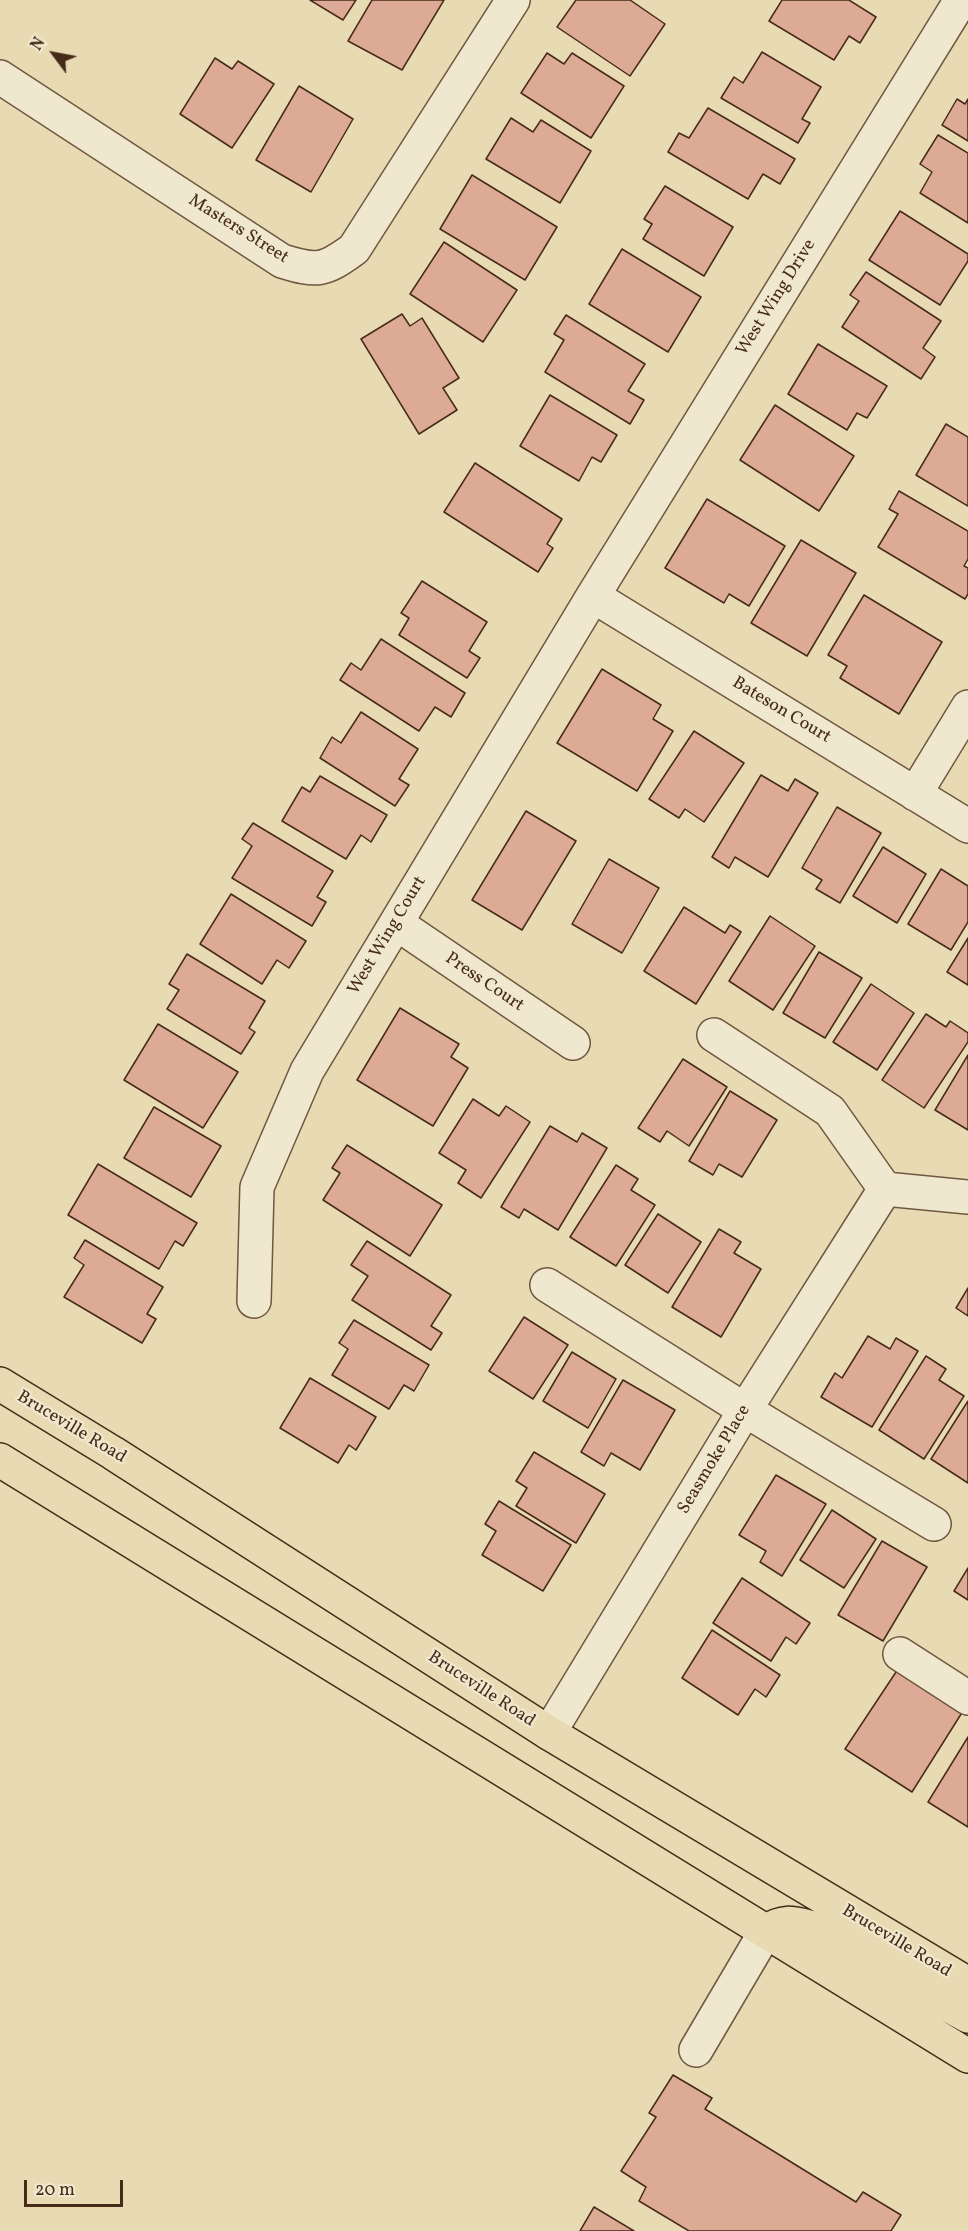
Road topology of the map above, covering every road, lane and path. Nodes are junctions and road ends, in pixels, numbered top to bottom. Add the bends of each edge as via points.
1 (513, 0) edge
2 (961, 0) edge
3 (0, 77) edge
4 (594, 596) junction
5 (968, 707) edge
6 (915, 794) junction
7 (968, 826) edge
8 (396, 923) junction
9 (714, 1035) dead end
10 (573, 1043) dead end
11 (885, 1189) junction
12 (968, 1197) edge
13 (547, 1285) dead end
14 (254, 1301) dead end
15 (0, 1384) edge
16 (745, 1410) junction
17 (0, 1460) edge
18 (934, 1524) dead end
19 (900, 1654) dead end
20 (968, 1698) edge
21 (549, 1733) junction
22 (766, 1931) junction
23 (968, 1984) edge
24 (968, 2016) edge
25 (696, 2050) dead end
26 (968, 2056) edge

1 - 3 street, Masters Street via 354,249 331,266 306,268 282,261
2 - 4 street, West Wing Drive
4 - 6 street, Bateson Court
4 - 8 street, West Wing Court
5 - 6 street
6 - 7 street, Bateson Court
8 - 10 street, Press Court
8 - 14 street, West Wing Court via 307,1071 257,1187
9 - 11 street via 830,1111
11 - 12 street
11 - 16 street, Seasmoke Place
13 - 16 street
15 - 21 main road, Bruceville Road
16 - 18 street
16 - 21 street, Seasmoke Place
17 - 22 main road
19 - 20 street
21 - 23 main road, Bruceville Road
22 - 24 main road via 780,1923 809,1927
22 - 25 street
22 - 26 main road

